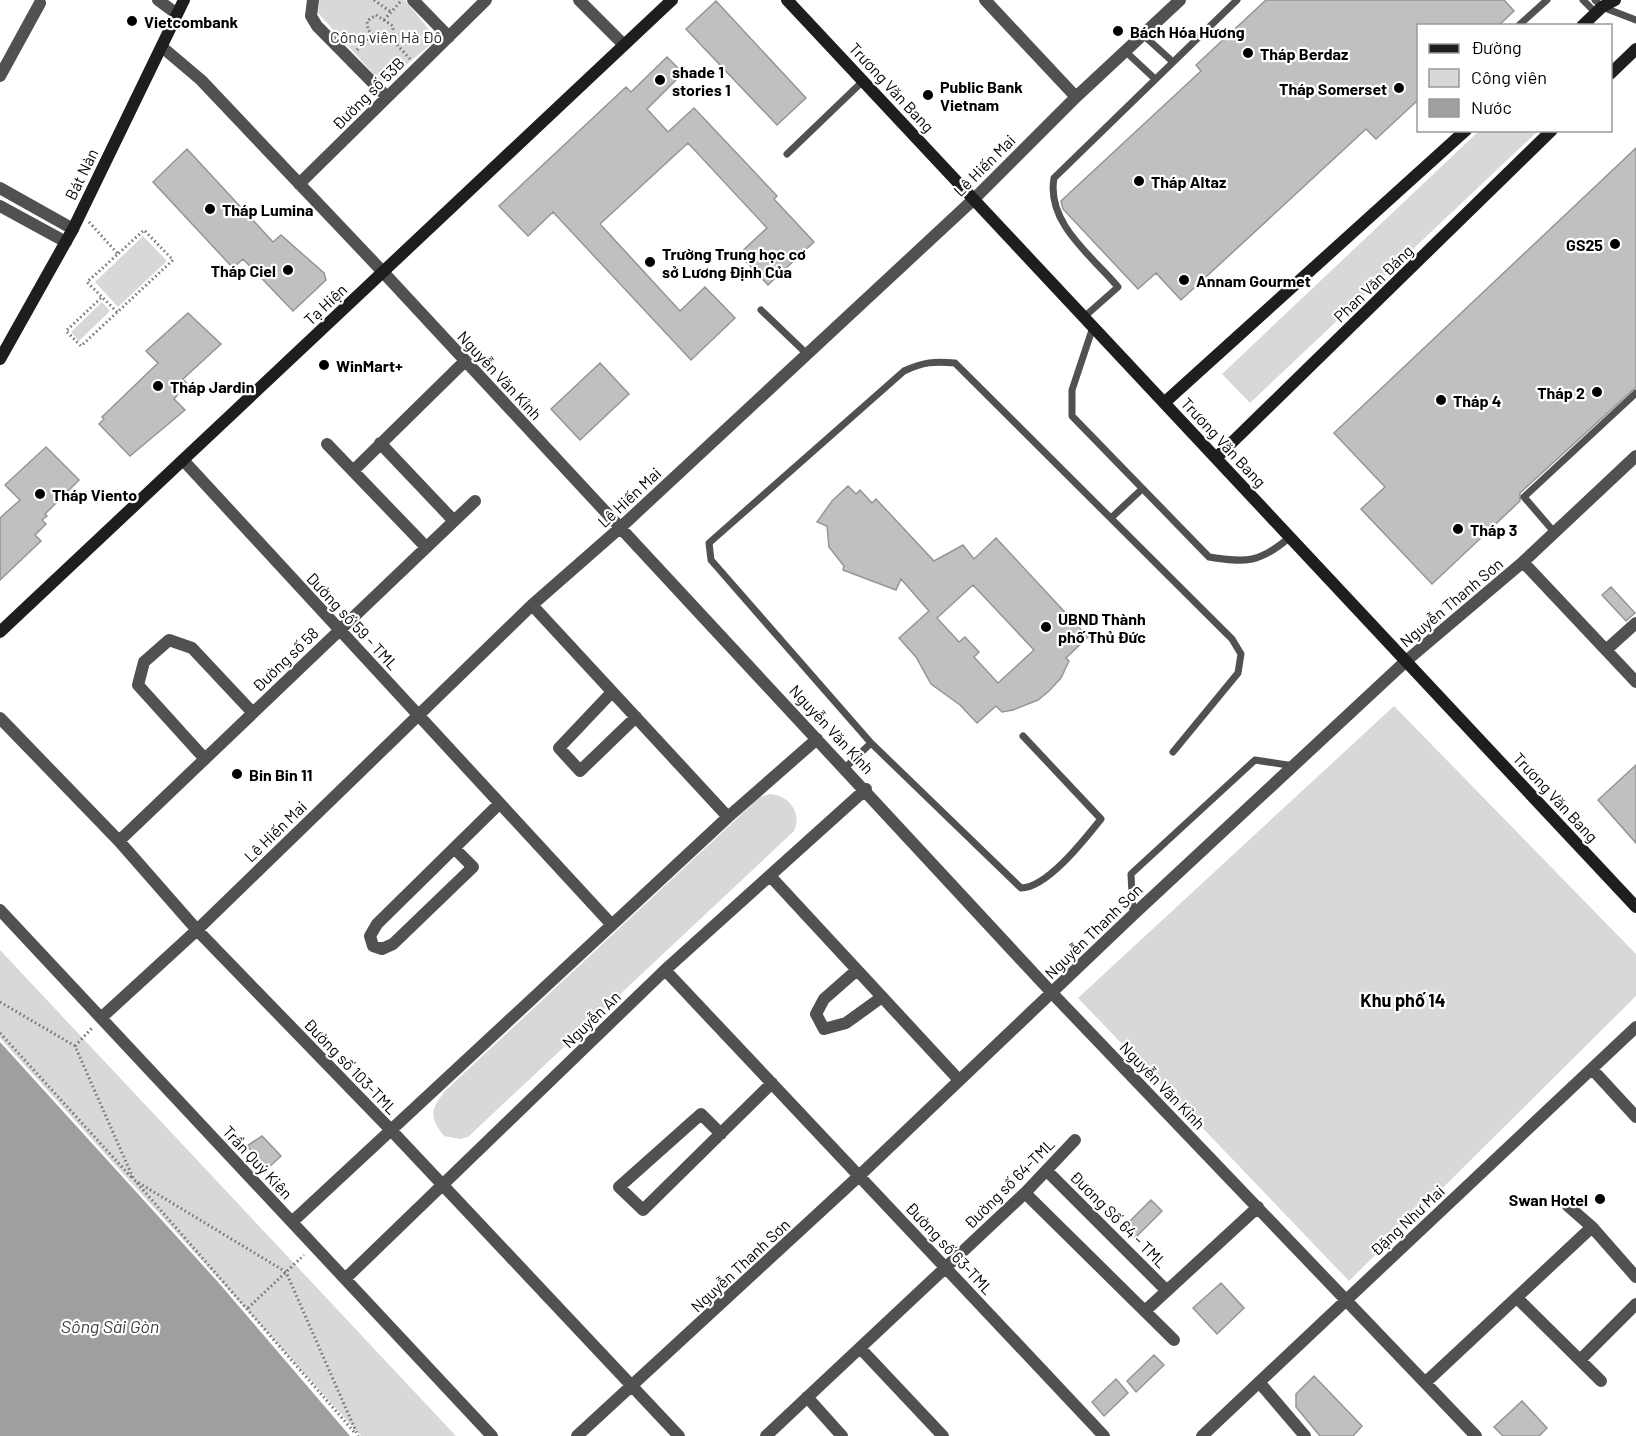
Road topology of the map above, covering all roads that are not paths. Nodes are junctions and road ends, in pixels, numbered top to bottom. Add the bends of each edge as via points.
1 (158, 0) edge
2 (184, 0) edge
3 (313, 0) edge
4 (413, 0) edge
5 (486, 0) edge
6 (579, 0) edge
7 (672, 0) edge
8 (787, 0) edge
9 (1180, 0) edge
10 (1237, 0) edge
11 (1547, 0) edge
12 (1583, 0) edge
13 (1615, 0) edge
14 (992, 2) edge
15 (40, 3) dead end
16 (1598, 7) edge
17 (177, 14) junction
18 (1636, 20) edge
19 (1520, 24) edge
20 (1584, 24) edge
21 (1143, 34) junction
22 (449, 37) junction
23 (624, 45) junction
24 (162, 47) junction
25 (1636, 49) edge
26 (1125, 51) junction
27 (1173, 62) junction
28 (1612, 73) edge
29 (0, 76) edge
30 (1155, 79) junction
31 (863, 81) junction
32 (1076, 96) junction
33 (387, 97) junction
34 (1464, 132) edge
35 (1550, 132) edge
36 (787, 154) dead end
37 (299, 184) junction
38 (0, 188) edge
39 (974, 200) junction
40 (0, 206) edge
41 (73, 229) junction
42 (66, 242) junction
43 (384, 272) junction
44 (761, 310) dead end
45 (1084, 317) junction
46 (1093, 327) junction
47 (807, 354) junction
48 (0, 359) edge
49 (464, 362) junction
50 (1636, 393) edge
51 (1164, 403) junction
52 (380, 443) junction
53 (327, 444) dead end
54 (1636, 456) edge
55 (1216, 458) junction
56 (183, 460) junction
57 (353, 471) junction
58 (1143, 489) junction
59 (475, 501) dead end
60 (1111, 518) junction
61 (454, 521) junction
62 (621, 527) junction
63 (1555, 533) junction
64 (1290, 537) junction
65 (426, 547) junction
66 (1523, 562) junction
67 (532, 605) junction
68 (1636, 623) edge
69 (339, 630) junction
70 (0, 632) edge
71 (1606, 650) junction
72 (1406, 661) junction
73 (1636, 682) edge
74 (612, 692) junction
75 (253, 713) junction
76 (418, 715) junction
77 (636, 717) junction
78 (0, 718) edge
79 (1023, 736) dead end
80 (817, 739) junction
81 (871, 743) junction
82 (1173, 752) dead end
83 (205, 759) junction
84 (1294, 766) junction
85 (845, 768) junction
86 (866, 789) junction
87 (500, 804) junction
88 (728, 817) junction
89 (119, 840) junction
90 (454, 848) junction
91 (771, 877) junction
92 (1636, 907) edge
93 (0, 910) edge
94 (1133, 915) junction
95 (612, 925) junction
96 (197, 930) junction
97 (665, 970) junction
98 (857, 970) junction
99 (1052, 993) junction
100 (882, 996) junction
101 (101, 1018) junction
102 (1636, 1027) edge
103 (1592, 1069) junction
104 (959, 1080) junction
105 (772, 1083) junction
106 (1636, 1117) edge
107 (390, 1129) junction
108 (721, 1134) junction
109 (1075, 1140) dead end
110 (1047, 1171) junction
111 (859, 1176) junction
112 (441, 1186) junction
113 (1024, 1193) junction
114 (1568, 1206) dead end
115 (1258, 1208) junction
116 (292, 1222) junction
117 (1592, 1227) junction
118 (945, 1267) junction
119 (1636, 1277) edge
120 (345, 1279) junction
121 (1167, 1291) junction
122 (1517, 1298) junction
123 (1346, 1300) junction
124 (1636, 1304) edge
125 (1146, 1310) junction
126 (1174, 1340) dead end
127 (860, 1348) junction
128 (1580, 1360) junction
129 (1601, 1381) dead end
130 (1259, 1382) junction
131 (1426, 1382) junction
132 (633, 1386) junction
133 (807, 1397) junction
134 (492, 1436) edge
135 (577, 1436) edge
136 (679, 1436) edge
137 (766, 1436) edge
138 (842, 1436) edge
139 (943, 1436) edge
140 (1104, 1436) edge
141 (1202, 1436) edge
142 (1305, 1436) edge
143 (1476, 1436) edge

1 - 17 street
2 - 17 street, Bát Nàn
3 - 33 street via 311,16 317,26
4 - 22 street
5 - 22 street, Đường số 53B
6 - 23 street
7 - 23 street, Tạ Hiện
8 - 31 street, Trương Văn Bang
9 - 21 street, Lê Hiến Mai
10 - 27 lane
11 - 19 lane
12 - 16 lane
13 - 16 street
14 - 32 street
15 - 29 street
16 - 18 lane
16 - 20 street
17 - 24 street, Bát Nàn
21 - 26 street, Lê Hiến Mai
21 - 27 lane
22 - 33 street, Đường số 53B
23 - 43 street, Tạ Hiện
24 - 37 street, Nguyễn Văn Kỉnh via 201,80
24 - 41 street, Bát Nàn
25 - 28 street
26 - 30 lane
26 - 32 street, Lê Hiến Mai
27 - 30 lane
30 - 45 lane via 1054,178 1052,200 1058,216 1118,287
31 - 36 lane
31 - 39 street, Trương Văn Bang
32 - 39 street, Lê Hiến Mai
33 - 37 street, Đường số 53B
34 - 51 street
35 - 55 street, Phan Văn Đáng
37 - 43 street, Nguyễn Văn Kỉnh
38 - 41 street
39 - 45 street, Trương Văn Bang
39 - 47 street, Lê Hiến Mai
40 - 42 street
41 - 42 street, Bát Nàn
42 - 48 street, Bát Nàn
43 - 49 street, Nguyễn Văn Kỉnh
43 - 56 street, Tạ Hiện
44 - 47 lane
45 - 46 street, Trương Văn Bang
46 - 51 street, Trương Văn Bang
46 - 58 lane via 1072,390 1072,416
47 - 62 street, Lê Hiến Mai
49 - 52 street
49 - 62 street, Nguyễn Văn Kỉnh
50 - 63 lane via 1524,497
51 - 55 street, Trương Văn Bang
52 - 57 street
52 - 61 street
53 - 57 street
54 - 63 street, Nguyễn Thanh Sơn
55 - 64 street, Trương Văn Bang
56 - 69 street, Dường số 59 - TML
56 - 70 street, Tạ Hiện
57 - 65 street
58 - 60 lane
58 - 64 lane via 1209,557 1238,562 1269,555
59 - 61 street, Đường số 58
60 - 81 lane via 956,363 934,361 904,371 709,543 711,560
60 - 82 lane via 1232,639 1241,654 1238,673
61 - 65 street, Đường số 58
62 - 67 street, Lê Hiến Mai
62 - 80 street, Nguyễn Văn Kỉnh
63 - 66 street, Nguyễn Thanh Sơn
64 - 72 street, Trương Văn Bang
65 - 69 street, Đường số 58
66 - 71 street
66 - 72 street, Nguyễn Thanh Sơn
67 - 74 street
67 - 76 street, Lê Hiến Mai
68 - 71 street
69 - 75 street, Đường số 58
69 - 76 street, Dường số 59 - TML
71 - 73 street
72 - 84 street, Nguyễn Thanh Sơn
72 - 92 street, Trương Văn Bang
74 - 77 street
74 - 77 street via 559,748 580,771
75 - 83 street, Đường số 58
75 - 83 street via 192,648 169,640 144,662 138,685
76 - 87 street, Dường số 59 - TML
76 - 96 street, Lê Hiến Mai
77 - 88 street
78 - 89 street, Đường số 103-TML
79 - 81 lane via 1101,819 1070,858 1029,888 1021,888
80 - 85 street, Nguyễn Văn Kỉnh
80 - 88 street
81 - 85 lane
83 - 89 street, Đường số 58
84 - 94 street, Nguyễn Thanh Sơn
84 - 94 lane via 1255,760 1131,874
85 - 86 street, Nguyễn Văn Kỉnh
86 - 91 street, Nguyễn An
86 - 99 street, Nguyễn Văn Kỉnh
87 - 90 street
87 - 95 street, Dường số 59 - TML
88 - 95 street
89 - 96 street, Đường số 103-TML
90 - 90 street via 376,924 370,936 373,946 382,949 393,944 473,867
91 - 97 street, Nguyễn An
91 - 98 street
93 - 101 street, Trần Quý Kiên
94 - 99 street, Nguyễn Thanh Sơn
95 - 107 street
96 - 101 street, Lê Hiến Mai
96 - 107 street, Đường số 103-TML
97 - 105 street, Đường số 63-TML
97 - 112 street, Nguyễn An
98 - 100 street
98 - 100 street via 824,999 816,1014 824,1029 846,1023
99 - 104 street, Nguyễn Thanh Sơn
99 - 115 street, Nguyễn Văn Kỉnh
100 - 104 street
101 - 116 street, Trần Quý Kiên
102 - 103 street, Đặng Như Mai
103 - 106 street
103 - 123 street, Đặng Như Mai
104 - 111 street, Nguyễn Thanh Sơn
105 - 108 street
105 - 111 street, Đường số 63-TML
107 - 112 street, Đường số 103-TML
107 - 116 street
108 - 108 street via 643,1210 619,1187 701,1114
109 - 110 street, Đường số 64-TML
110 - 113 street, Đường số 64-TML
110 - 121 street, Đương Số 64 - TML
111 - 118 street, Đường số 63-TML
111 - 132 street, Nguyễn Thanh Sơn
112 - 120 street, Nguyễn An
112 - 132 street, Đường số 103-TML
113 - 118 street, Đường số 64-TML
113 - 125 street
114 - 117 street
115 - 121 street, Đương Số 64 - TML
115 - 123 street, Nguyễn Văn Kỉnh
116 - 120 street, Trần Quý Kiên
117 - 119 street
117 - 122 street
118 - 127 street, Đường số 64-TML
118 - 140 street, Đường số 63-TML
120 - 134 street, Trần Quý Kiên
121 - 125 street, Đương Số 64 - TML
122 - 128 street
122 - 131 street
123 - 130 street, Đặng Như Mai
123 - 131 street, Nguyễn Văn Kỉnh
124 - 128 street
125 - 126 street
127 - 133 street, Đường số 64-TML
127 - 139 street
128 - 129 street
130 - 141 street, Đặng Như Mai
130 - 142 street
131 - 143 street, Nguyễn Văn Kỉnh
132 - 135 street, Nguyễn Thanh Sơn
132 - 136 street, Đường số 103-TML
133 - 137 street, Đường số 64-TML
133 - 138 street

